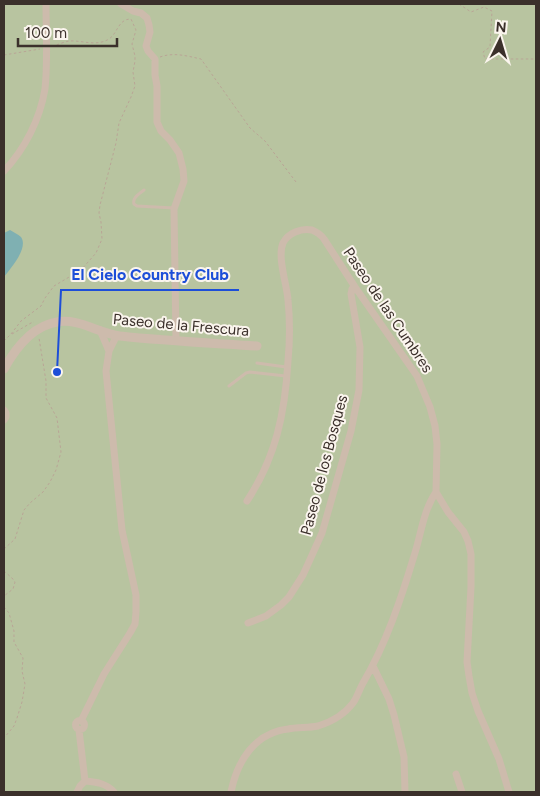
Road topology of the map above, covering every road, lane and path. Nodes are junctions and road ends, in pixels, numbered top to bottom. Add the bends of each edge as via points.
1 (46, 4) edge
2 (121, 4) edge
3 (459, 4) edge
4 (46, 48) junction
5 (4, 55) edge
6 (155, 59) junction
7 (536, 59) edge
8 (4, 171) edge
9 (296, 182) dead end
10 (144, 190) dead end
11 (174, 208) junction
12 (356, 287) junction
13 (38, 330) junction
14 (100, 330) junction
15 (9, 336) junction
16 (117, 336) junction
17 (176, 340) junction
18 (4, 341) edge
19 (257, 346) dead end
20 (109, 351) junction
21 (257, 363) dead end
22 (288, 368) junction
23 (4, 369) edge
24 (288, 376) junction
25 (229, 386) dead end
26 (4, 410) edge
27 (4, 420) edge
28 (436, 492) junction
29 (247, 501) dead end
30 (4, 550) edge
31 (4, 571) edge
32 (4, 596) edge
33 (4, 608) edge
34 (248, 623) dead end
35 (373, 666) junction
36 (4, 738) edge
37 (456, 774) dead end
38 (85, 781) junction
39 (77, 792) edge
40 (114, 792) edge
41 (231, 792) edge
42 (404, 792) edge
43 (462, 792) edge
44 (509, 792) edge

1 - 4 street
2 - 6 street via 147,18 150,32 146,46
3 - 7 path via 471,12 484,7 492,11 490,47 483,52 485,59
4 - 5 path
4 - 8 street via 46,76 36,120 24,144
4 - 15 path via 70,41 103,42 110,39 122,22 131,19 136,30 132,44 134,86 119,123 100,205 102,239 96,253 81,270 54,286 41,306 21,321
6 - 9 path via 178,54 201,59 250,128 265,141
6 - 11 street via 157,122 179,153 183,169 184,182
10 - 11 lane via 133,201 137,206
11 - 17 street
12 - 22 street, Paseo de las Cumbres via 318,233 297,231 283,243 281,250 290,335
12 - 28 street, Paseo de las Cumbres via 424,390 435,426
12 - 34 street, Paseo de los Bosques via 351,294 360,348 359,390 351,431 322,533 289,597 266,616
13 - 14 street, Paseo de la Frescura via 55,322 69,321
13 - 15 path via 31,322
13 - 23 street, Paseo de la Frescura via 14,352
13 - 30 path via 46,398 57,418 61,452 47,487 24,510 15,538
14 - 16 street, Paseo de la Frescura
14 - 20 street
15 - 18 path
16 - 17 street, Paseo de la Frescura
16 - 20 street
17 - 19 street, Paseo de la Frescura
20 - 38 street via 106,371 116,478 122,530 136,595 136,612 135,624 104,674 81,721 76,724
21 - 22 lane
22 - 24 street
24 - 25 lane via 250,372
24 - 29 street via 272,452
26 - 27 street
28 - 35 street via 425,516 404,590
28 - 44 street via 468,541 472,566 469,676 478,711
31 - 32 path via 15,582 13,589
33 - 36 path via 9,613 14,642 22,658 25,684 14,726
35 - 41 street via 344,713 317,726 270,734 256,743 239,766
35 - 42 street via 394,715 404,757
37 - 43 street
38 - 39 street
38 - 40 street via 109,786

